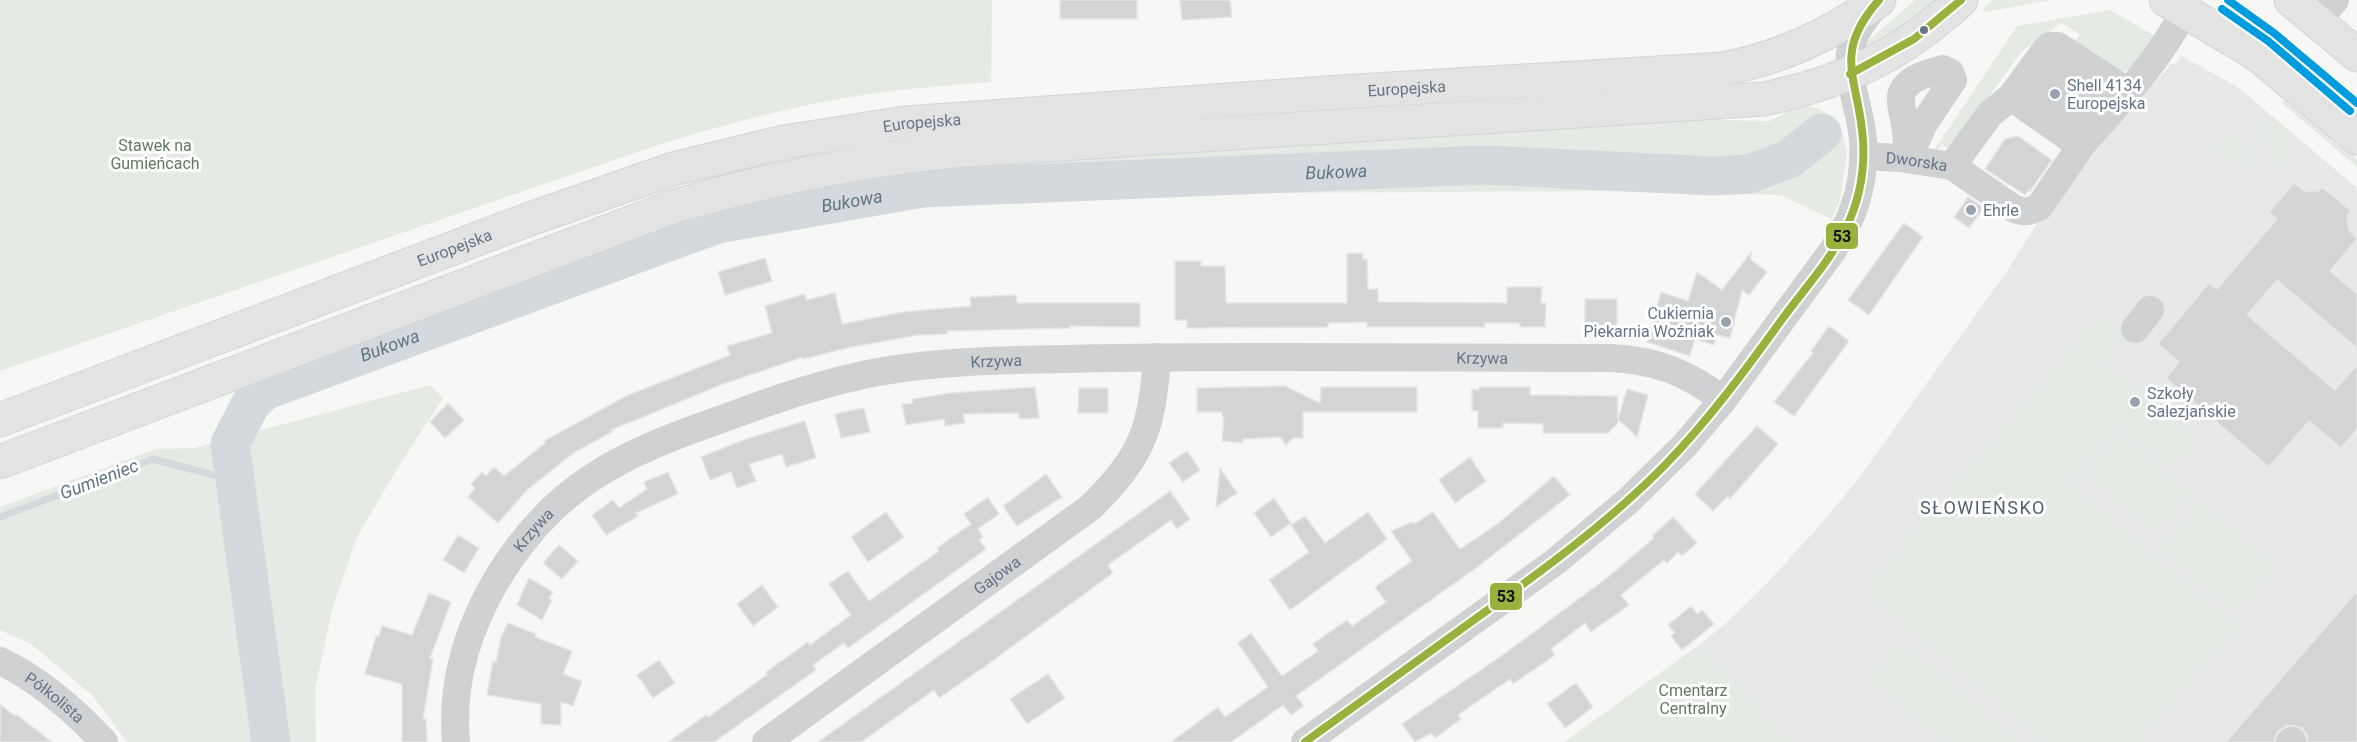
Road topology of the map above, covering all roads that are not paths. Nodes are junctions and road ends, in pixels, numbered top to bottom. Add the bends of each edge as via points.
1 (1961, 0) edge
2 (2291, 0) edge
3 (1878, 1) edge
4 (2176, 5) edge
5 (2326, 11) edge
6 (2357, 56) edge
7 (2099, 73) junction
8 (1850, 74) junction
9 (2048, 123) junction
10 (2357, 138) edge
11 (1863, 156) junction
12 (1952, 166) junction
13 (1157, 357) junction
14 (1723, 400) junction
15 (0, 420) edge
16 (0, 462) edge
17 (0, 661) edge
18 (104, 742) edge
19 (456, 742) edge
20 (766, 742) edge
21 (1305, 742) edge

1 - 8 main road, Europejska via 1914,39
2 - 5 main road
3 - 8 street, Europejska via 1854,36
3 - 15 main road, Europejska via 1790,51 1723,69 905,123 746,150 673,169 527,220
4 - 7 street, Dworska via 2177,26
4 - 10 main road via 2258,55
5 - 6 main road
7 - 9 street, Dworska
7 - 9 street
7 - 9 street, Dworska via 2058,46 2050,46
8 - 11 street, Dworska
8 - 16 main road, Europejska via 1811,89 1764,99 952,151 812,171 672,207
9 - 12 street, Dworska via 1990,114
9 - 12 street via 2039,207 2031,211 2013,208
11 - 12 street, Dworska
11 - 14 street, Dworska via 1857,198 1843,235
13 - 14 street, Krzywa via 1628,359 1671,369
13 - 19 street, Krzywa via 1012,360 878,372 816,387 678,434 613,464 574,489 544,516 486,599 468,640 459,677
13 - 20 street, Gajowa via 1152,410 1144,438 1126,468 1091,507
14 - 21 street, Dworska via 1666,465 1604,523
17 - 18 street, Półkolista via 53,694

